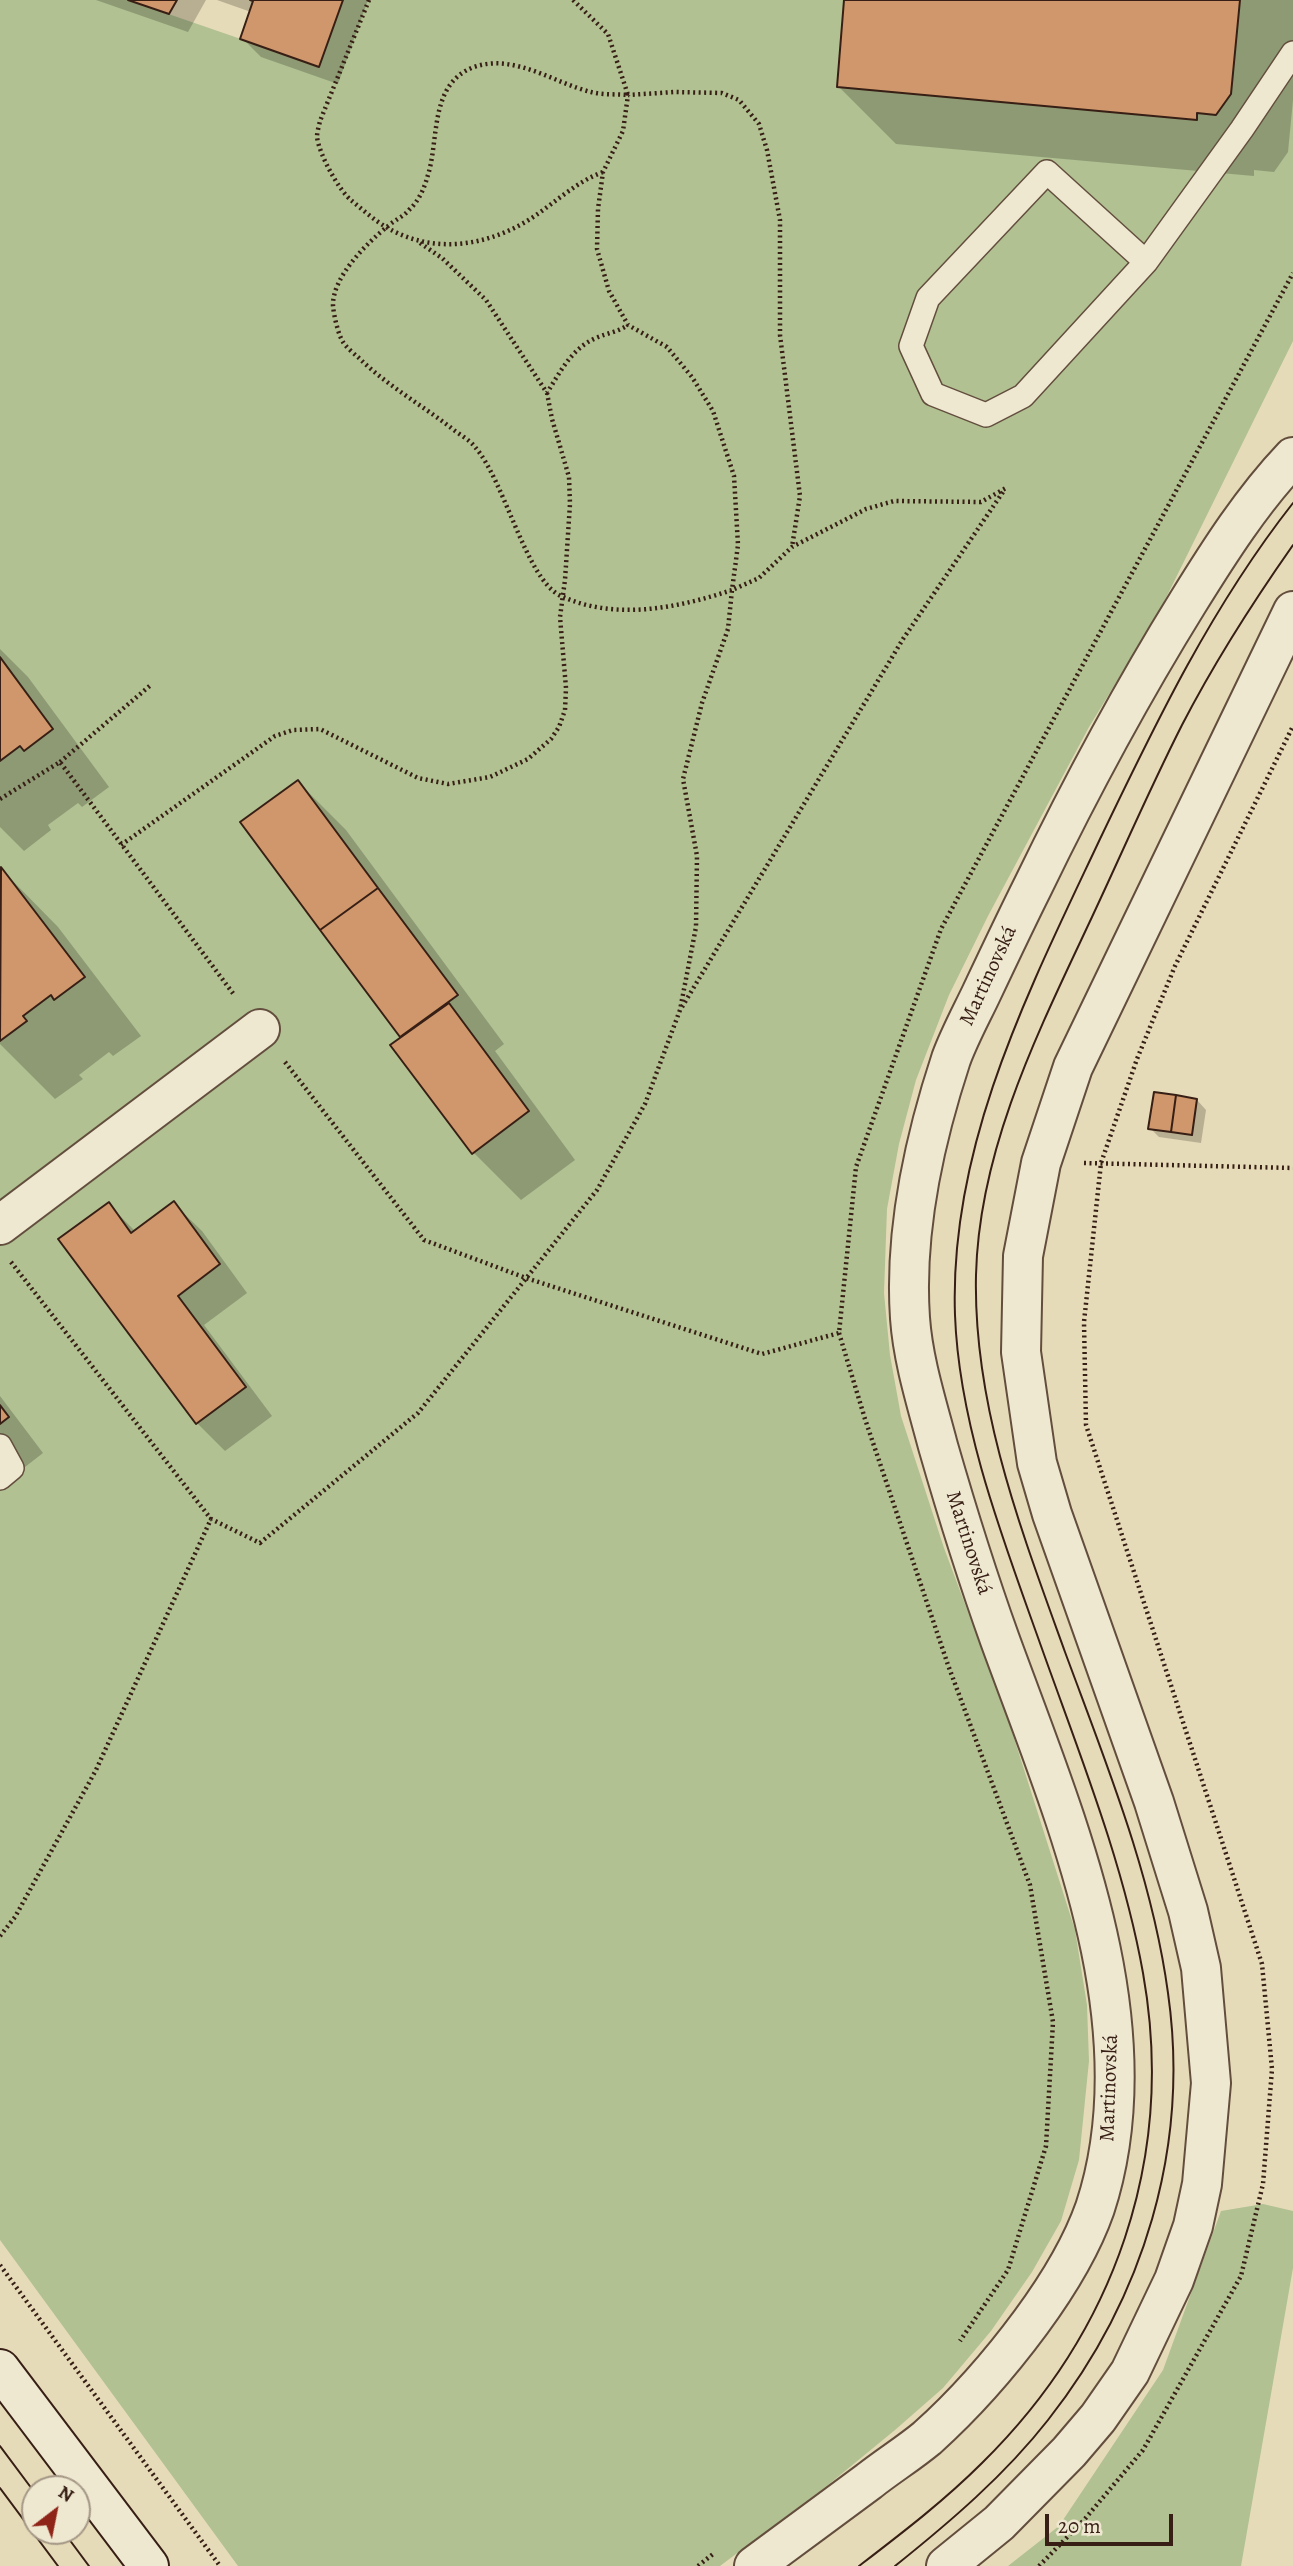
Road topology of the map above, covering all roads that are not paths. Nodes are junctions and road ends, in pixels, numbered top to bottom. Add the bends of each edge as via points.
1 (1293, 53) edge
2 (1146, 262) junction
3 (1293, 457) edge
4 (1292, 607) edge
5 (260, 1029) road end
6 (4, 1242) edge
7 (0, 1446) edge
8 (0, 1478) edge
9 (0, 2369) edge
10 (737, 2558) edge
11 (149, 2566) edge
12 (946, 2566) edge

1 - 2 lane
2 - 2 lane via 1023,396 986,415 933,394 911,346 928,298 1047,172
3 - 10 street, Martinovská via 1225,543 1152,660 1081,788 954,1052 927,1143 915,1210 909,1300 920,1382 966,1545 1081,1869 1098,1933 1114,2060 1111,2121 1094,2211 1071,2260 1040,2309 1006,2356 959,2407 924,2440
4 - 12 street via 1073,1067 1041,1163 1023,1256 1020,1303 1021,1352 1037,1463 1154,1802 1201,1968 1210,2095 1202,2184 1174,2280 1129,2372 1069,2452 999,2524
5 - 6 street
7 - 8 lane via 12,1468
9 - 11 street

